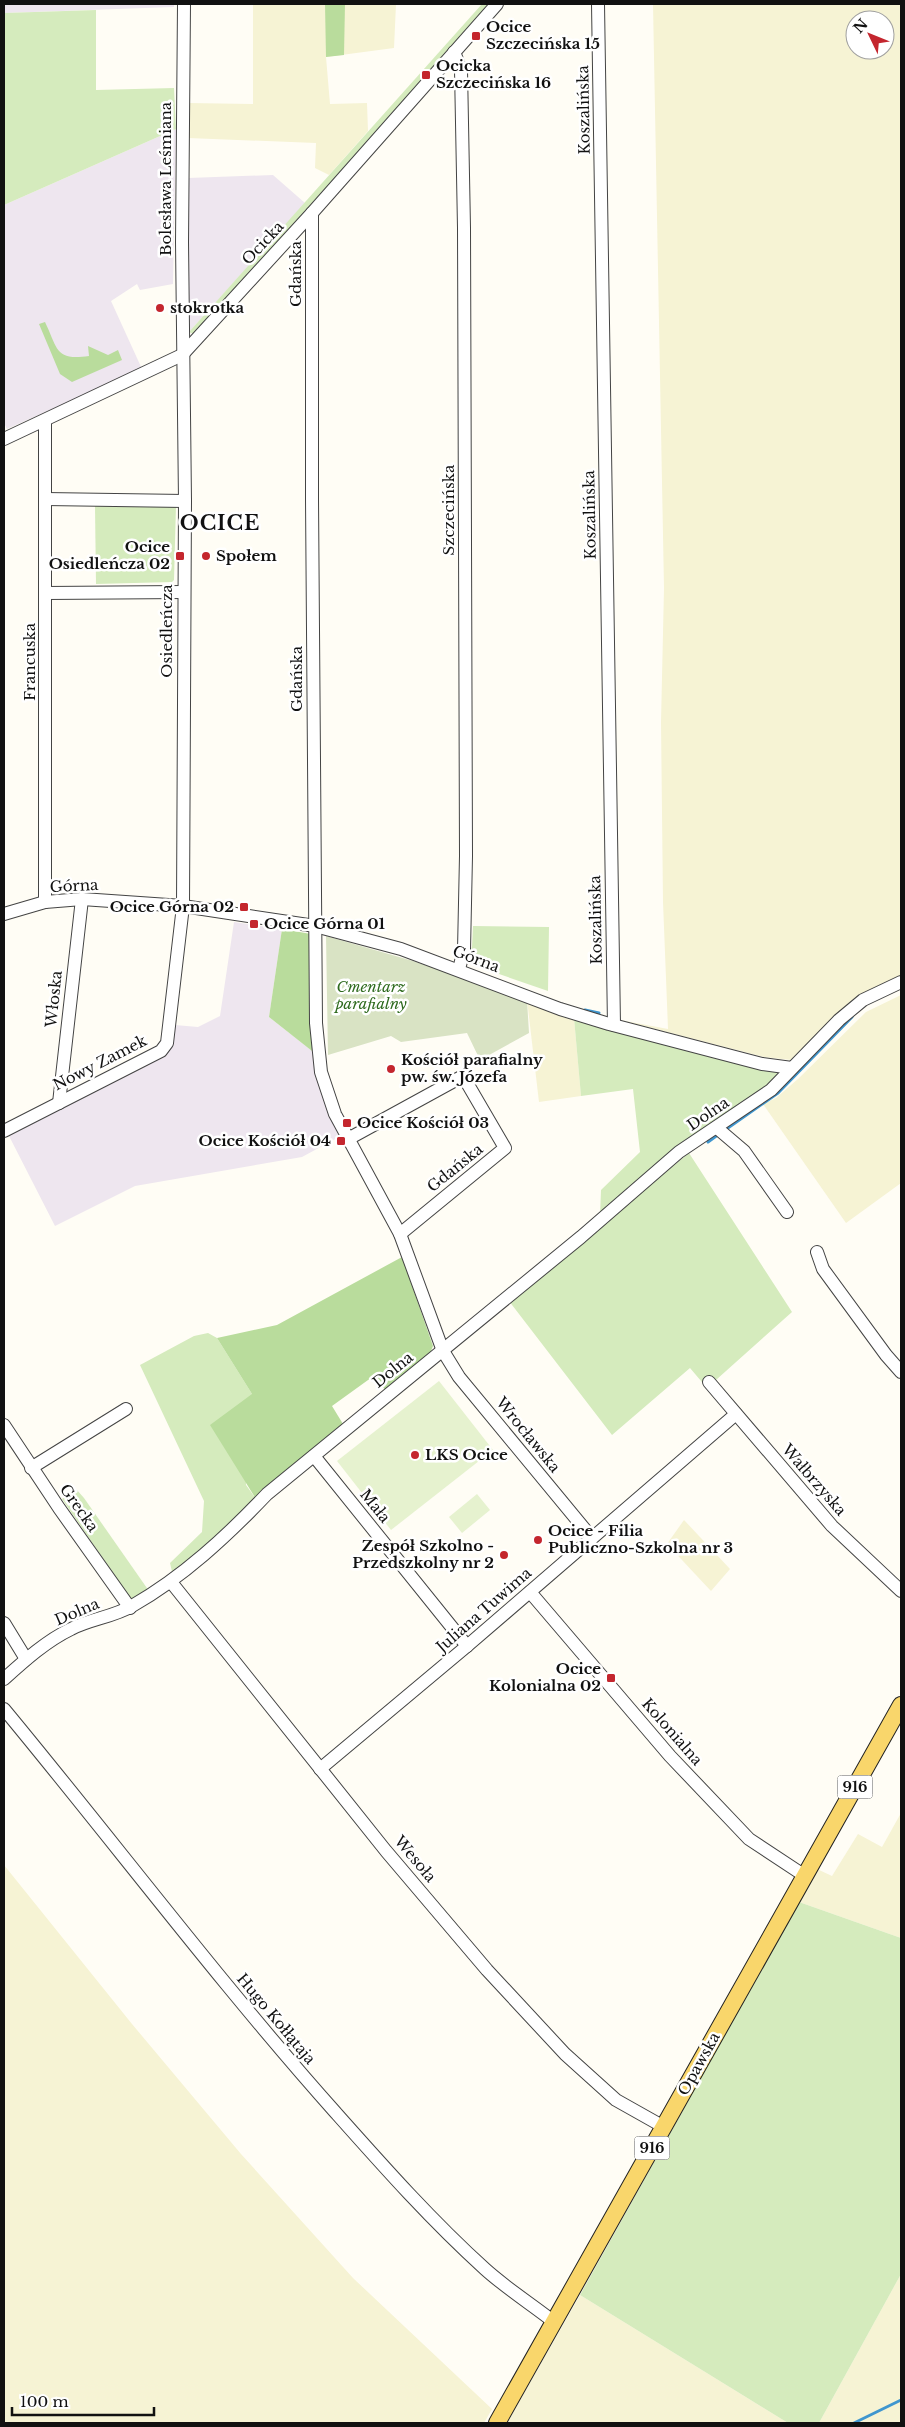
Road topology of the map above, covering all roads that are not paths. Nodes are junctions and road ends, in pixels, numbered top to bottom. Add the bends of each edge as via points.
1 (184, 4) edge
2 (497, 4) edge
3 (598, 4) edge
4 (454, 52) junction
5 (312, 214) junction
6 (182, 355) junction
7 (45, 421) junction
8 (4, 440) edge
9 (45, 499) junction
10 (185, 501) junction
11 (184, 592) junction
12 (46, 593) junction
13 (82, 899) junction
14 (45, 902) junction
15 (183, 906) junction
16 (4, 914) edge
17 (315, 926) junction
18 (459, 969) junction
19 (901, 982) edge
20 (614, 1025) junction
21 (792, 1068) junction
22 (59, 1103) junction
23 (4, 1131) edge
24 (721, 1131) junction
25 (348, 1139) junction
26 (787, 1212) dead end
27 (400, 1234) junction
28 (816, 1252) dead end
29 (443, 1351) junction
30 (901, 1372) edge
31 (709, 1382) dead end
32 (126, 1409) dead end
33 (736, 1414) junction
34 (4, 1425) edge
35 (314, 1456) junction
36 (31, 1468) junction
37 (592, 1538) junction
38 (170, 1582) junction
39 (530, 1592) junction
40 (901, 1592) edge
41 (130, 1608) junction
42 (4, 1623) edge
43 (467, 1646) junction
44 (26, 1659) junction
45 (4, 1679) edge
46 (901, 1705) edge
47 (4, 1710) edge
48 (320, 1769) junction
49 (805, 1876) junction
50 (664, 2127) junction
51 (554, 2322) junction
52 (498, 2423) edge

1 - 6 street, Bolesława Leśmiana
2 - 4 street, Ocicka
3 - 20 street, Koszalińska
4 - 5 street, Ocicka
4 - 18 street, Szczecińska via 460,70 464,237 466,856 464,950
5 - 6 street, Ocicka
5 - 17 street, Gdańska
6 - 7 street, Ocicka
6 - 10 street, Osiedleńcza
7 - 8 street, Ocicka
7 - 9 street, Francuska
9 - 10 street
9 - 12 street, Francuska
10 - 11 street, Osiedleńcza
11 - 12 street
11 - 15 street, Osiedleńcza
12 - 14 street, Francuska
13 - 14 street, Górna
13 - 15 street, Górna
13 - 22 street, Włoska
14 - 16 street, Górna
15 - 17 street, Górna
15 - 22 street, Nowy Zamek via 167,1043 161,1051
17 - 18 street, Górna via 401,949
17 - 25 street, Gdańska via 316,1022 321,1072 335,1114
18 - 20 street, Górna via 560,1009
19 - 21 street via 863,1000
20 - 21 street, Górna via 762,1064
21 - 24 street, Dolna via 771,1090
22 - 23 street, Nowy Zamek
24 - 26 street via 744,1151
24 - 29 street, Dolna via 679,1152
25 - 27 street, Gdańska
25 - 27 street, Gdańska via 463,1076 505,1148
27 - 29 street, Gdańska
28 - 30 street via 823,1269
29 - 35 street, Dolna
29 - 37 street, Wrocławska via 459,1377
31 - 33 street, Wałbrzyska
32 - 36 street
33 - 37 street, Juliana Tuwima
33 - 40 street, Wałbrzyska via 832,1526
34 - 36 street, Grecka
35 - 38 street, Dolna
35 - 43 street, Mała
36 - 41 street, Grecka
37 - 39 street, Juliana Tuwima
38 - 41 street, Dolna
38 - 48 street, Wesoła
39 - 43 street, Juliana Tuwima
39 - 49 street, Kolonialna via 670,1756 748,1839
41 - 44 street, Dolna via 72,1629
42 - 44 street
43 - 48 street, Juliana Tuwima
44 - 45 street, Dolna
46 - 49 main road, Opawska / 916
47 - 51 street, Hugo Kołłątaja via 284,2055 377,2160 430,2218 487,2271
48 - 50 street, Wesoła via 487,1970 565,2054 616,2100
49 - 50 main road, Opawska / 916
50 - 51 main road, Opawska / 916
51 - 52 main road, Opawska / 916

